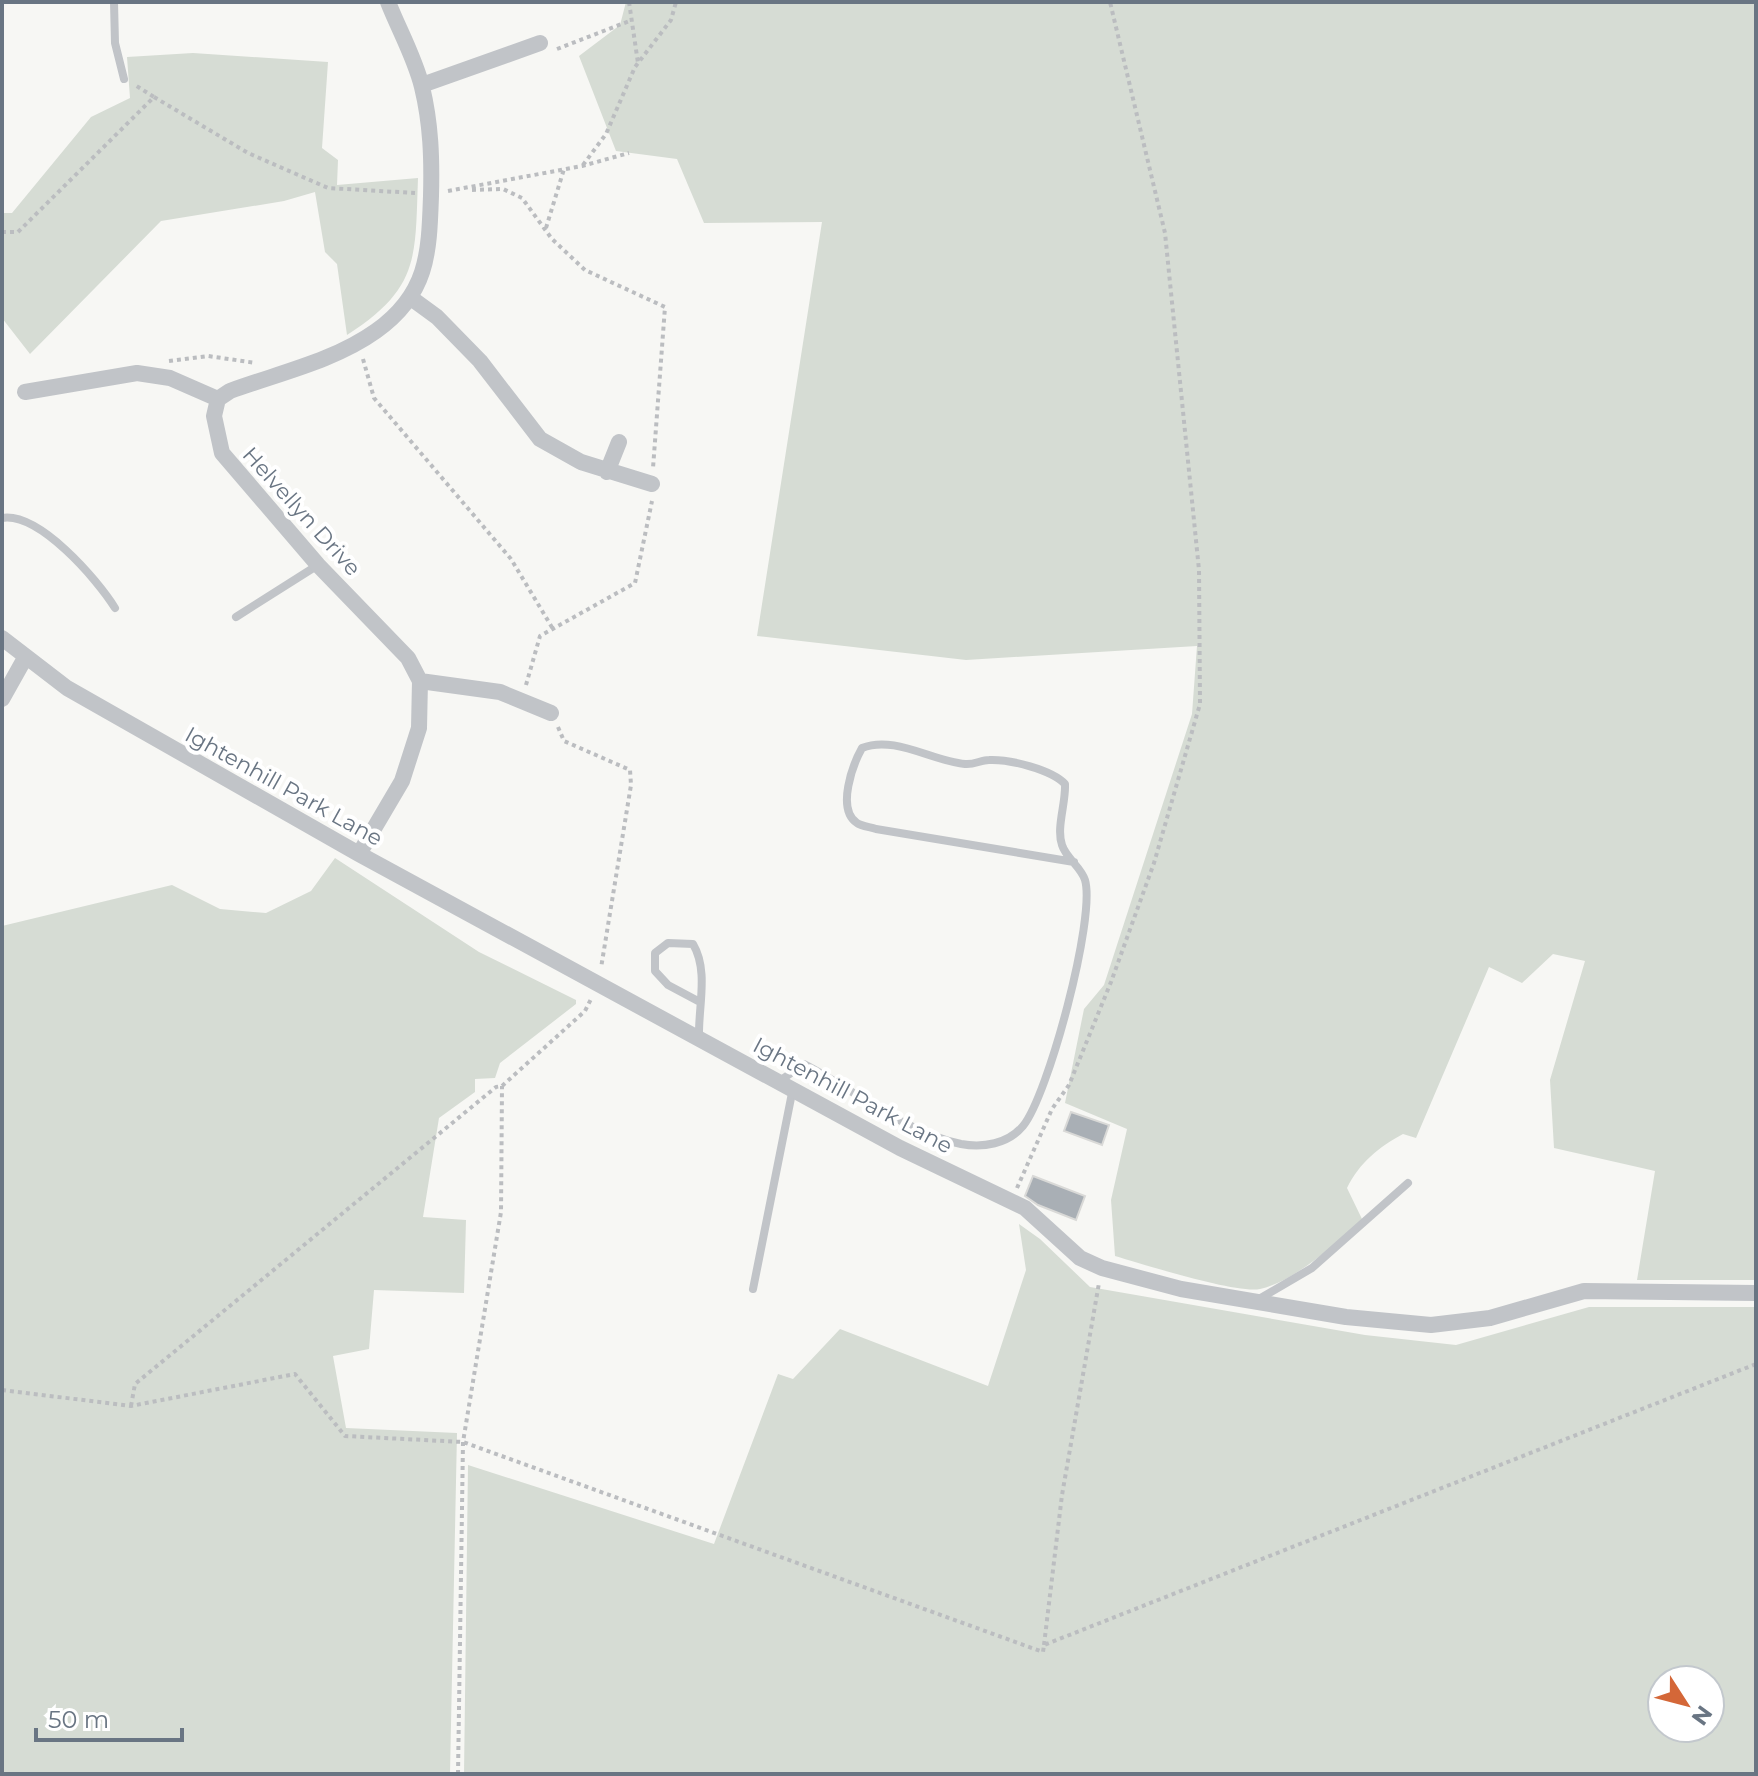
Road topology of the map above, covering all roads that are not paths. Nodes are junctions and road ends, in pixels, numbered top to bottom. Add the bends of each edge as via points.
1 (114, 2) edge
2 (388, 2) edge
3 (531, 40) road end
4 (124, 79) road end
5 (422, 85) junction
6 (411, 298) junction
7 (25, 392) dead end
8 (218, 399) junction
9 (619, 442) dead end
10 (607, 472) junction
11 (652, 484) road end
12 (2, 518) edge
13 (318, 565) junction
14 (115, 608) dead end
15 (236, 617) dead end
16 (2, 638) edge
17 (25, 658) junction
18 (420, 681) junction
19 (2, 699) edge
20 (551, 713) road end
21 (359, 854) junction
22 (1074, 862) junction
23 (698, 1001) junction
24 (699, 1039) junction
25 (787, 1084) junction
26 (1408, 1183) dead end
27 (753, 1289) dead end
28 (1756, 1293) edge
29 (1255, 1301) junction

1 - 4 lane via 115,43
2 - 5 street
3 - 5 street
5 - 6 street via 432,144 429,254
6 - 8 street via 360,342
6 - 10 street via 480,361 540,439
7 - 8 street via 137,373 170,378
8 - 13 street, Helvellyn Drive via 214,416 222,453
9 - 10 street
10 - 11 street
12 - 14 lane via 25,521 68,553 99,582
13 - 15 lane
13 - 18 street, Helvellyn Drive via 408,658
16 - 17 street, Ightenhill Park Lane
17 - 19 street
17 - 21 street, Ightenhill Park Lane via 67,688
18 - 20 street via 500,692
18 - 21 street via 419,728 402,781
21 - 24 street, Ightenhill Park Lane
22 - 22 lane via 1061,843 1065,784 1056,775 989,759 963,764 874,743 862,748 855,762 847,802 856,823
22 - 25 lane via 1085,881 1086,915 1057,1045 1031,1115 1007,1140 963,1145 918,1130 804,1064
23 - 23 lane via 700,955 693,944 668,943 655,953 655,971 668,985
23 - 24 lane
24 - 25 street, Ightenhill Park Lane
25 - 27 lane
25 - 29 street, Ightenhill Park Lane via 900,1148 1025,1208 1080,1258 1181,1289
26 - 29 lane via 1312,1268
28 - 29 street, Ightenhill Park Lane via 1584,1291 1490,1318 1431,1325

